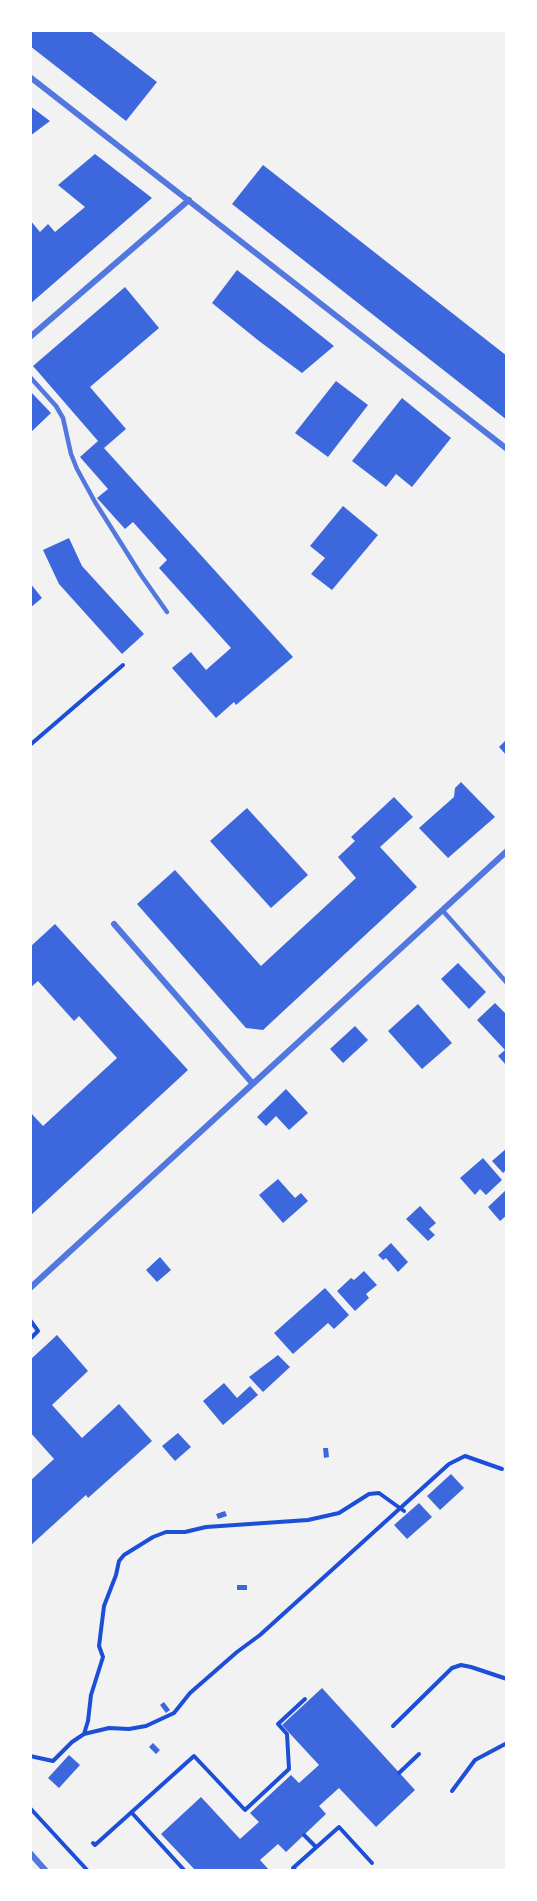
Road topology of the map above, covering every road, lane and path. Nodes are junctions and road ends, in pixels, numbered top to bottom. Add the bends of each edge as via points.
1 (30, 77) edge
2 (189, 200) junction
3 (30, 337) edge
4 (30, 377) edge
5 (507, 449) edge
6 (168, 612) dead end
7 (123, 665) dead end
8 (30, 745) edge
9 (507, 851) edge
10 (442, 911) junction
11 (114, 924) dead end
12 (507, 983) edge
13 (253, 1084) junction
14 (30, 1288) edge
15 (30, 1320) edge
16 (30, 1339) edge
17 (502, 1469) dead end
18 (402, 1509) junction
19 (507, 1679) edge
20 (305, 1699) dead end
21 (393, 1726) dead end
22 (84, 1734) junction
23 (507, 1743) edge
24 (419, 1754) dead end
25 (30, 1756) edge
26 (399, 1773) dead end
27 (452, 1791) dead end
28 (30, 1808) edge
29 (132, 1813) junction
30 (304, 1835) dead end
31 (93, 1843) dead end
32 (316, 1847) junction
33 (30, 1853) edge
34 (372, 1863) dead end
35 (46, 1871) edge
36 (88, 1871) edge
37 (185, 1871) edge
38 (296, 1871) edge

1 - 2 street
2 - 3 street
2 - 5 street
4 - 6 lane via 56,406 77,469
7 - 8 path
9 - 10 street
10 - 12 lane
10 - 13 street
11 - 13 street
13 - 14 street
15 - 16 path via 38,1331
17 - 18 path via 465,1456 449,1464
18 - 22 path via 190,1693 174,1713 146,1726
18 - 22 path via 379,1494 369,1494 339,1513 308,1520 166,1532 124,1555 104,1606 99,1646 103,1657
19 - 21 path via 471,1666 452,1668
20 - 29 path via 278,1724 287,1734 289,1769 245,1810 194,1756
22 - 25 path via 54,1761
23 - 27 path via 475,1760
24 - 26 path
28 - 36 path
29 - 31 path
29 - 37 path
30 - 32 path
32 - 34 path via 339,1827
32 - 38 path via 293,1868
33 - 35 street

